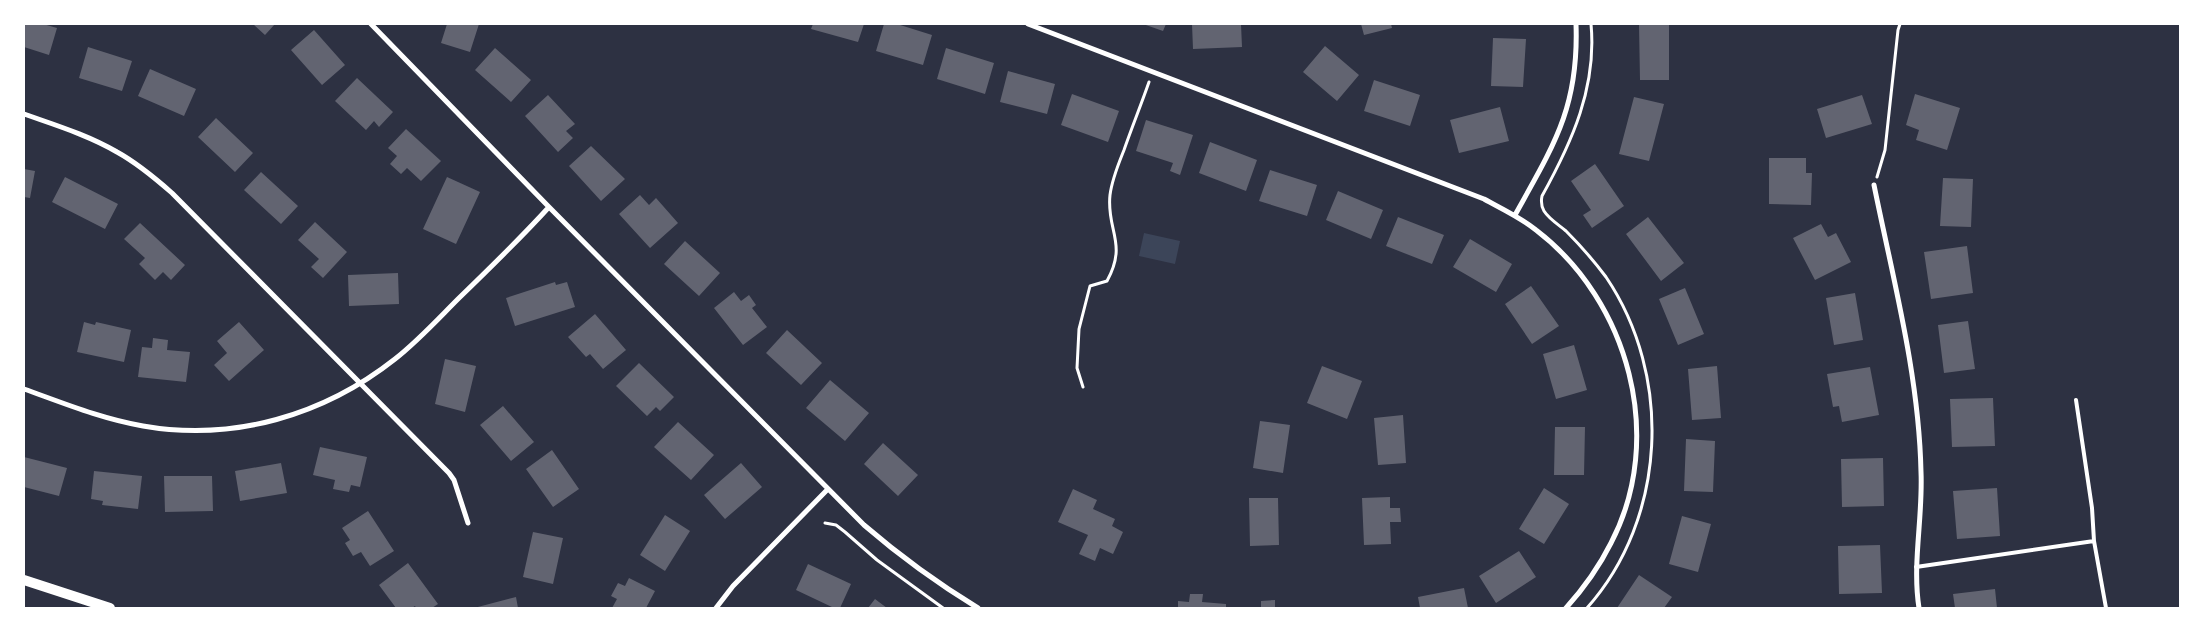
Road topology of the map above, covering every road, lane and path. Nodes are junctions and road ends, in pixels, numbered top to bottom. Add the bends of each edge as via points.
1 (1028, 24) edge
2 (1576, 24) edge
3 (1900, 24) edge
4 (374, 25) edge
5 (1153, 72) junction
6 (24, 114) edge
7 (1874, 185) joint
8 (549, 207) junction
9 (1515, 215) junction
10 (361, 384) junction
11 (1083, 387) dead end
12 (24, 389) edge
13 (2076, 400) dead end
14 (827, 490) junction
15 (468, 523) dead end
16 (825, 523) dead end
17 (2094, 541) junction
18 (1916, 567) junction
19 (24, 580) edge
20 (110, 608) edge
21 (716, 608) edge
22 (943, 608) edge
23 (978, 608) edge
24 (1566, 608) edge
25 (1919, 608) edge
26 (2106, 608) edge

1 - 5 street
2 - 9 street via 1577,52 1569,105 1549,154
3 - 7 path via 1886,150
4 - 8 street
5 - 9 street via 1484,199
5 - 11 path via 1110,195 1118,248 1114,268 1107,281 1090,286 1079,329 1077,368
6 - 10 street via 84,136 147,171 211,230
7 - 18 street via 1916,396 1922,474
8 - 10 street via 396,358
8 - 14 street
9 - 24 street via 1556,247 1596,295 1621,346 1634,401 1635,458 1624,512 1593,575
10 - 12 street via 301,412 260,424 201,431 142,426 100,416
10 - 15 street via 449,473
13 - 17 lane
14 - 21 street via 733,586
14 - 23 street via 906,560
16 - 22 path via 836,525 877,560
17 - 18 lane
17 - 26 lane
18 - 25 street
19 - 20 main road

